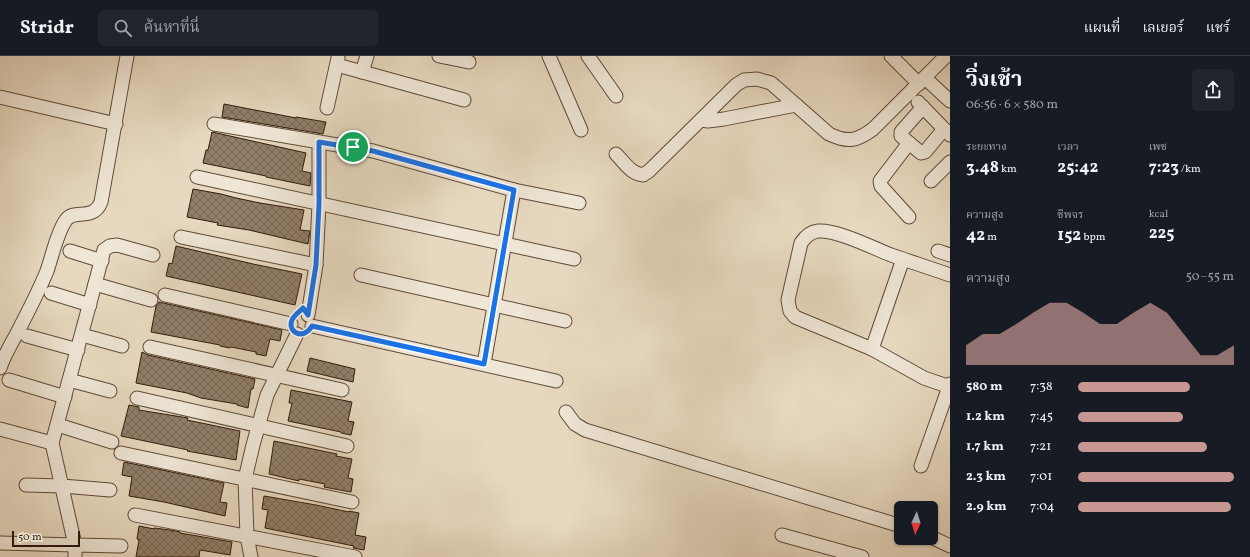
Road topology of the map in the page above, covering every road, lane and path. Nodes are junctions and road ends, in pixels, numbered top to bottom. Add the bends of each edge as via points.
1 (127, 56) edge
2 (367, 56) edge
3 (438, 56) edge
4 (549, 56) edge
5 (588, 56) edge
6 (891, 56) edge
7 (946, 56) edge
8 (338, 60) edge
9 (468, 62) dead end
10 (362, 72) junction
11 (922, 81) junction
12 (616, 96) dead end
13 (0, 97) edge
14 (464, 100) dead end
15 (950, 101) edge
16 (796, 105) junction
17 (327, 108) dead end
18 (701, 120) junction
19 (116, 124) junction
20 (214, 124) dead end
21 (580, 130) dead end
22 (947, 132) edge
23 (319, 142) junction
24 (909, 143) junction
25 (616, 154) dead end
26 (950, 162) edge
27 (197, 178) dead end
28 (931, 181) dead end
29 (514, 190) junction
30 (579, 203) dead end
31 (319, 204) junction
32 (909, 216) dead end
33 (181, 237) dead end
34 (504, 245) junction
35 (70, 251) dead end
36 (153, 256) dead end
37 (574, 259) dead end
38 (903, 259) junction
39 (102, 261) junction
40 (316, 265) junction
41 (950, 275) edge
42 (361, 276) dead end
43 (95, 284) junction
44 (51, 293) dead end
45 (165, 295) dead end
46 (151, 300) dead end
47 (90, 304) junction
48 (494, 306) junction
49 (310, 321) junction
50 (565, 321) dead end
51 (294, 329) junction
52 (82, 335) junction
53 (27, 336) dead end
54 (122, 346) dead end
55 (150, 347) dead end
56 (872, 349) junction
57 (78, 350) junction
58 (484, 364) junction
59 (0, 368) edge
60 (276, 375) junction
61 (9, 380) dead end
62 (69, 380) junction
63 (556, 381) dead end
64 (950, 386) edge
65 (342, 390) dead end
66 (110, 391) dead end
67 (65, 397) junction
68 (137, 398) dead end
69 (566, 412) dead end
70 (58, 425) junction
71 (257, 426) junction
72 (0, 429) edge
73 (112, 442) dead end
74 (52, 443) junction
75 (347, 446) dead end
76 (121, 453) dead end
77 (921, 466) dead end
78 (245, 479) junction
79 (26, 486) dead end
80 (62, 486) junction
81 (110, 490) dead end
82 (352, 502) dead end
83 (135, 515) dead end
84 (894, 524) edge
85 (782, 535) dead end
86 (247, 536) junction
87 (938, 540) edge
88 (0, 543) edge
89 (121, 546) dead end
90 (950, 546) edge
91 (75, 551) edge
92 (829, 553) edge
93 (251, 557) edge
94 (354, 557) edge
95 (862, 557) edge

1 - 19 street
2 - 10 street
3 - 9 street
4 - 21 street
5 - 12 street
6 - 11 street
7 - 11 street
8 - 10 street
8 - 17 street
10 - 14 street
11 - 15 street
11 - 16 street via 873,130 851,140 829,134
13 - 19 street
16 - 18 street via 724,119
16 - 18 street via 771,83 757,79 744,80
18 - 25 street via 643,175 637,175
19 - 59 street via 98,209 90,213 73,215 62,225 36,297
20 - 23 street
22 - 24 street via 925,152 921,153
22 - 24 street via 921,105 901,132 901,136
23 - 29 street via 373,151
23 - 31 street
24 - 32 street via 880,181 881,186
26 - 28 street
27 - 31 street
29 - 30 street
29 - 34 street
31 - 34 street
31 - 40 street
33 - 40 street
34 - 37 street
34 - 48 street
35 - 39 street
36 - 39 street via 118,245 104,250
38 - 41 street
38 - 56 street
38 - 56 street via 826,232 806,236 801,244 788,300 790,311 795,317
39 - 43 street
40 - 49 street
42 - 48 street
43 - 46 street
43 - 47 street
44 - 47 street
45 - 51 street
47 - 52 street
48 - 50 street
48 - 58 street
49 - 51 street via 309,332 304,334
49 - 51 street via 303,308 292,318
49 - 58 street
51 - 60 street
52 - 54 street
52 - 57 street
53 - 57 street
55 - 60 street
56 - 64 street via 924,378
57 - 62 street
58 - 63 street
60 - 65 street
60 - 71 street
61 - 67 street
62 - 66 street
62 - 67 street
64 - 77 street
67 - 70 street
68 - 71 street
69 - 84 street via 575,424 585,430
70 - 73 street
70 - 74 street
71 - 75 street
71 - 78 street
72 - 74 street
74 - 80 street
76 - 78 street
78 - 82 street
78 - 86 street
79 - 80 street
80 - 81 street
80 - 91 street
83 - 86 street
85 - 92 street
86 - 93 street
86 - 94 street
87 - 90 street
88 - 91 street
89 - 91 street
92 - 95 street

